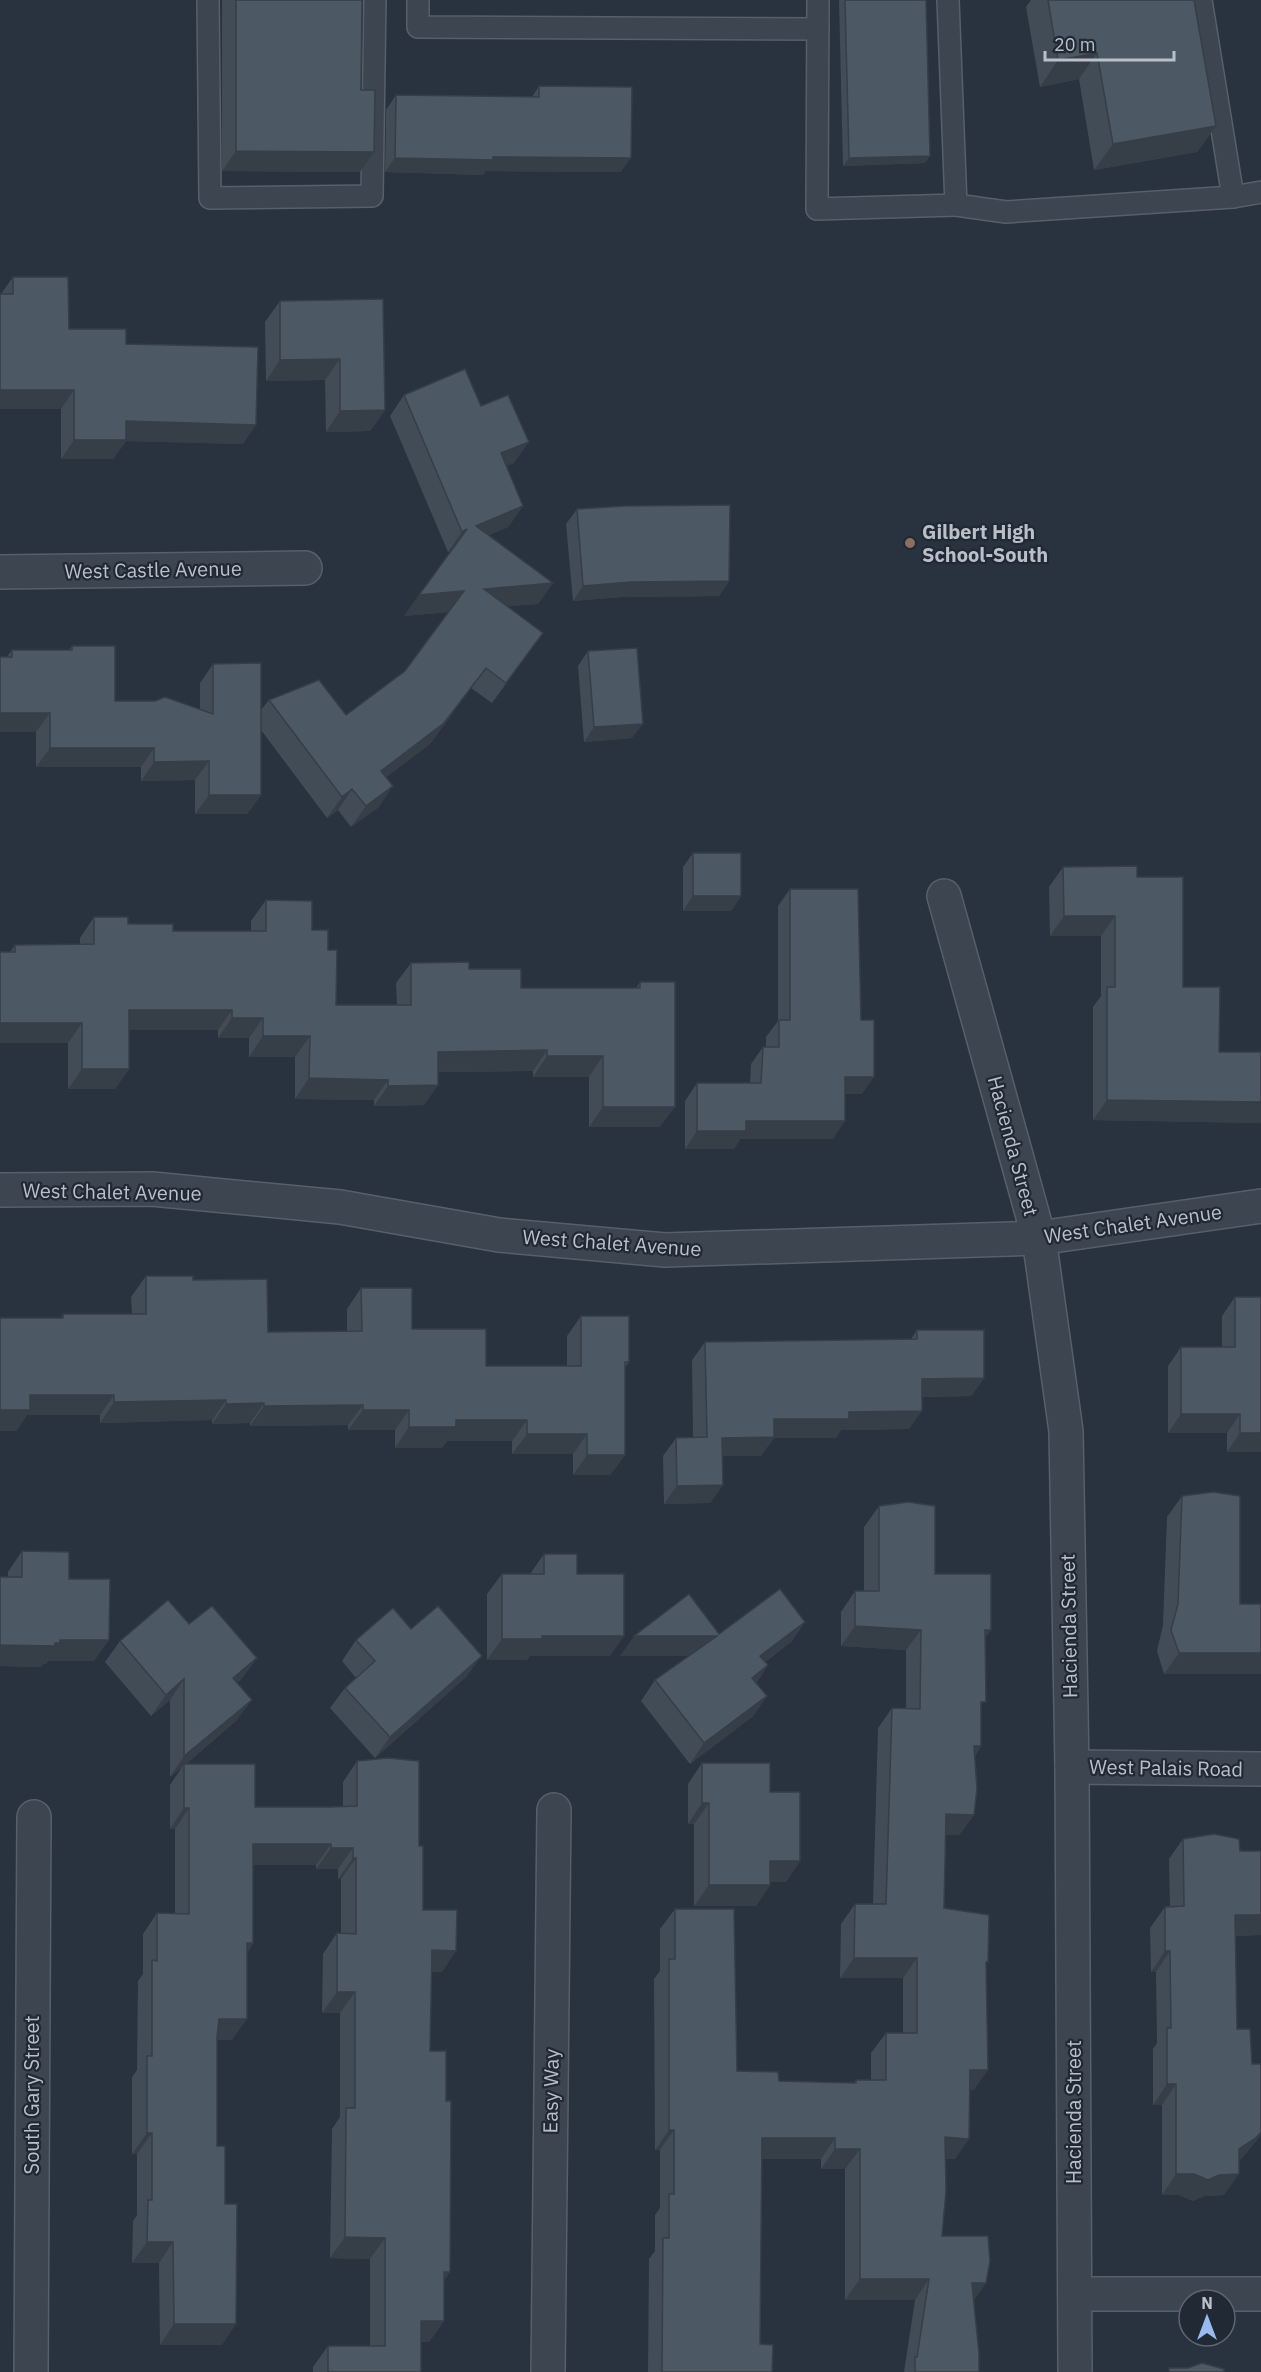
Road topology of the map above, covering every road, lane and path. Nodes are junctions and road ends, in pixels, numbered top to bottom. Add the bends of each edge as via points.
1 (208, 0) edge
2 (375, 0) edge
3 (418, 0) edge
4 (818, 0) edge
5 (948, 0) edge
6 (1201, 0) edge
7 (818, 29) junction
8 (1261, 192) edge
9 (1233, 197) junction
10 (956, 206) junction
11 (305, 568) dead end
12 (0, 573) edge
13 (944, 896) dead end
14 (0, 1190) edge
15 (1261, 1206) edge
16 (1038, 1238) junction
17 (1072, 1767) junction
18 (1261, 1769) edge
19 (554, 1809) dead end
20 (34, 1817) dead end
21 (1075, 2294) junction
22 (1261, 2294) edge
23 (31, 2372) edge
24 (548, 2372) edge
25 (1075, 2372) edge

1 - 2 lane via 210,198 372,196
3 - 7 lane via 418,27
4 - 7 lane
5 - 10 lane
6 - 9 lane
7 - 10 lane via 817,209
8 - 9 lane
9 - 10 lane via 1006,212
11 - 12 street, West Castle Avenue
13 - 16 street, Hacienda Street
14 - 16 street, West Chalet Avenue via 176,1191 340,1207 499,1235 665,1250
15 - 16 street, West Chalet Avenue
16 - 17 street, Hacienda Street via 1066,1431
17 - 18 street, West Palais Road
17 - 21 street, Hacienda Street
19 - 24 street, Easy Way
20 - 23 street, South Gary Street
21 - 22 street
21 - 25 street, Hacienda Street

